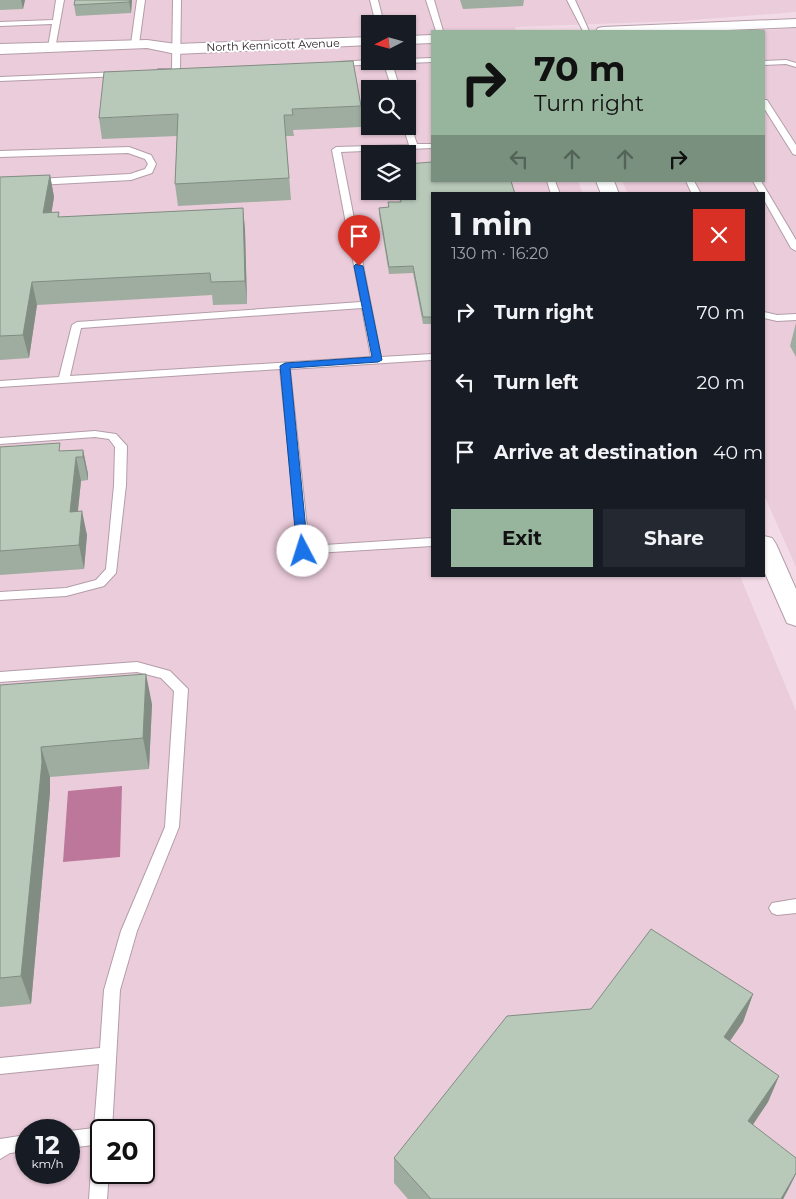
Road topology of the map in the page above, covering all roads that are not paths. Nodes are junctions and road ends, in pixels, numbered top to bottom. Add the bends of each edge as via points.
1 (60, 0) edge
2 (141, 0) edge
3 (177, 0) edge
4 (374, 0) edge
5 (430, 0) edge
6 (571, 0) edge
7 (378, 15) edge
8 (56, 22) junction
9 (796, 23) edge
10 (0, 24) edge
11 (440, 30) edge
12 (586, 30) edge
13 (627, 30) edge
14 (431, 39) edge
15 (416, 40) edge
16 (361, 41) edge
17 (135, 44) junction
18 (52, 47) junction
19 (0, 49) edge
20 (176, 49) junction
21 (431, 60) edge
22 (416, 61) edge
23 (0, 62) edge
24 (361, 62) edge
25 (765, 63) edge
26 (330, 64) edge
27 (796, 65) edge
28 (185, 70) edge
29 (176, 71) junction
30 (156, 72) edge
31 (126, 73) edge
32 (0, 79) edge
33 (765, 104) edge
34 (431, 146) edge
35 (416, 147) edge
36 (361, 149) edge
37 (796, 152) edge
38 (0, 154) edge
39 (0, 184) edge
40 (765, 195) edge
41 (796, 248) edge
42 (366, 305) junction
43 (765, 315) edge
44 (796, 317) edge
45 (431, 357) edge
46 (378, 360) junction
47 (285, 366) junction
48 (64, 380) junction
49 (0, 384) edge
50 (0, 441) edge
51 (431, 542) edge
52 (765, 546) edge
53 (0, 596) edge
54 (796, 617) edge
55 (0, 677) edge
56 (796, 906) edge
57 (777, 908) dead end
58 (108, 1055) junction
59 (0, 1066) edge
60 (104, 1119) edge
61 (15, 1145) edge
62 (0, 1150) edge
63 (99, 1184) edge
64 (98, 1199) edge

1 - 8 lane
2 - 17 lane
3 - 20 lane
4 - 7 lane
5 - 11 lane
6 - 12 lane
8 - 10 lane
8 - 18 lane
9 - 13 street
14 - 15 street
16 - 20 street, North Kennicott Avenue
17 - 18 street, North Kennicott Avenue
17 - 20 street, North Kennicott Avenue
18 - 19 street, North Kennicott Avenue
20 - 23 street, North Kennicott Avenue via 149,56
20 - 29 lane
21 - 22 lane
24 - 26 lane
25 - 27 lane
28 - 29 lane
29 - 30 lane
31 - 32 lane
33 - 37 lane
34 - 35 lane
36 - 42 lane via 336,150
38 - 39 lane via 129,150 148,157 152,164 149,171 131,177
40 - 41 lane
42 - 46 lane
42 - 48 lane via 77,325
43 - 44 lane
45 - 46 lane
46 - 47 lane
47 - 48 lane
47 - 51 lane via 303,551
48 - 49 lane
50 - 53 lane via 95,434 112,436 121,446 112,570 100,583 66,592
52 - 54 street
55 - 58 lane via 137,667 165,674 181,689 172,828 129,931 112,990
56 - 57 lane
58 - 59 lane
58 - 60 lane
61 - 62 lane
63 - 64 lane

